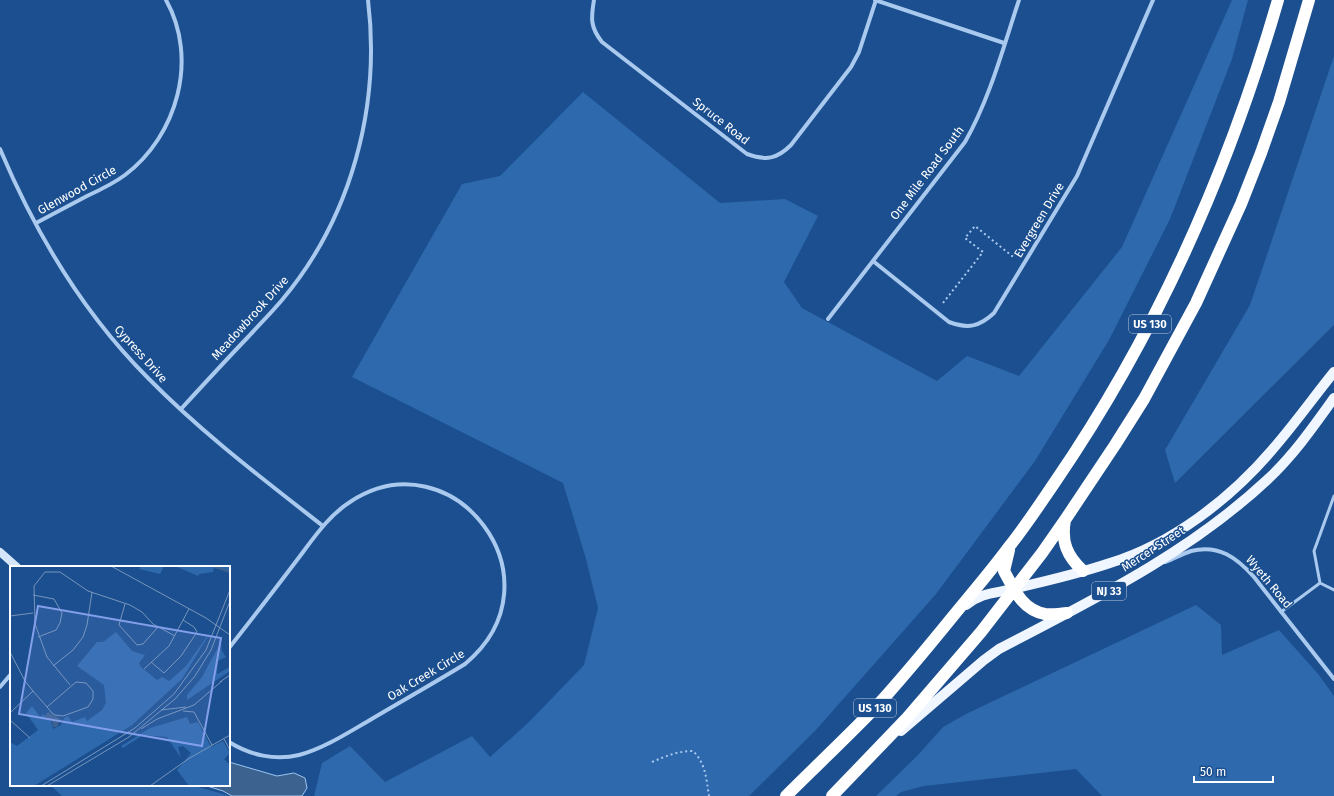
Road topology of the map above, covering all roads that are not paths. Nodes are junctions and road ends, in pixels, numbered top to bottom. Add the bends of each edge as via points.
1 (166, 0) edge
2 (368, 0) edge
3 (594, 0) edge
4 (876, 0) edge
5 (1019, 0) edge
6 (1153, 0) edge
7 (1278, 0) edge
8 (1309, 0) edge
9 (1004, 43) junction
10 (0, 149) edge
11 (36, 224) junction
12 (873, 261) junction
13 (828, 319) dead end
14 (1334, 372) edge
15 (1334, 398) edge
16 (180, 409) junction
17 (1334, 496) edge
18 (1065, 520) junction
19 (323, 526) junction
20 (1009, 547) junction
21 (0, 552) edge
22 (15, 566) edge
23 (1083, 571) junction
24 (1141, 573) junction
25 (1320, 583) junction
26 (1015, 589) junction
27 (1334, 590) edge
28 (956, 612) junction
29 (1281, 612) junction
30 (1067, 613) junction
31 (230, 647) edge
32 (10, 675) edge
33 (1334, 679) edge
34 (0, 687) edge
35 (230, 743) edge
36 (865, 763) junction
37 (786, 796) edge
38 (832, 796) edge

1 - 11 street, Glenwood Circle via 179,39 181,75 178,94 164,130 148,154 124,176
2 - 16 street, Meadowbrook Drive via 372,41 367,108 361,142 333,220 302,273 282,300
3 - 4 street, Spruce Road via 592,26 602,42 747,154 757,158 784,152 851,67 862,45
4 - 9 street
5 - 9 street, One Mile Road South
6 - 12 street, Evergreen Drive via 1078,176 994,313 977,325 968,327 949,322
7 - 20 highway, US 130 via 1227,156 1182,260 1133,355 1101,410
8 - 18 highway, US 130 via 1264,146 1219,254 1189,317 1144,399
9 - 12 street, One Mile Road South via 984,104 965,142
10 - 11 street, Cypress Drive
11 - 16 street, Cypress Drive via 98,320 147,378
12 - 13 street, One Mile Road South
14 - 23 main road, Mercer Street / NJ 33 via 1272,450 1222,500 1156,544 1117,561
15 - 24 main road, Mercer Street / NJ 33 via 1306,437 1268,479 1230,512
16 - 19 street, Cypress Drive
17 - 25 lane via 1314,551
18 - 23 highway via 1063,529 1067,551
18 - 26 highway, US 130
19 - 31 street, Oak Creek Circle
19 - 35 street, Oak Creek Circle via 349,502 375,489 390,486 421,486 444,493 458,501 471,511 491,536 498,551 505,582 504,598 495,628 486,643 465,664 346,734 312,751 292,756 270,757 240,749
20 - 26 highway via 1004,571
20 - 28 highway, US 130
21 - 22 street
23 - 26 main road, Mercer Street / NJ 33
24 - 29 street, Wyeth Road via 1191,551 1221,552 1245,567
24 - 30 main road, Mercer Street / NJ 33
25 - 27 lane
25 - 29 lane
26 - 28 main road, Mercer Street / NJ 33 via 975,598
26 - 30 highway via 1030,609 1045,614
26 - 36 highway, US 130 via 907,718
28 - 37 highway, US 130 via 875,707
29 - 33 street, Wyeth Road
30 - 36 main road, Mercer Street / NJ 33 via 999,649 984,660
32 - 34 street
36 - 38 highway, US 130

